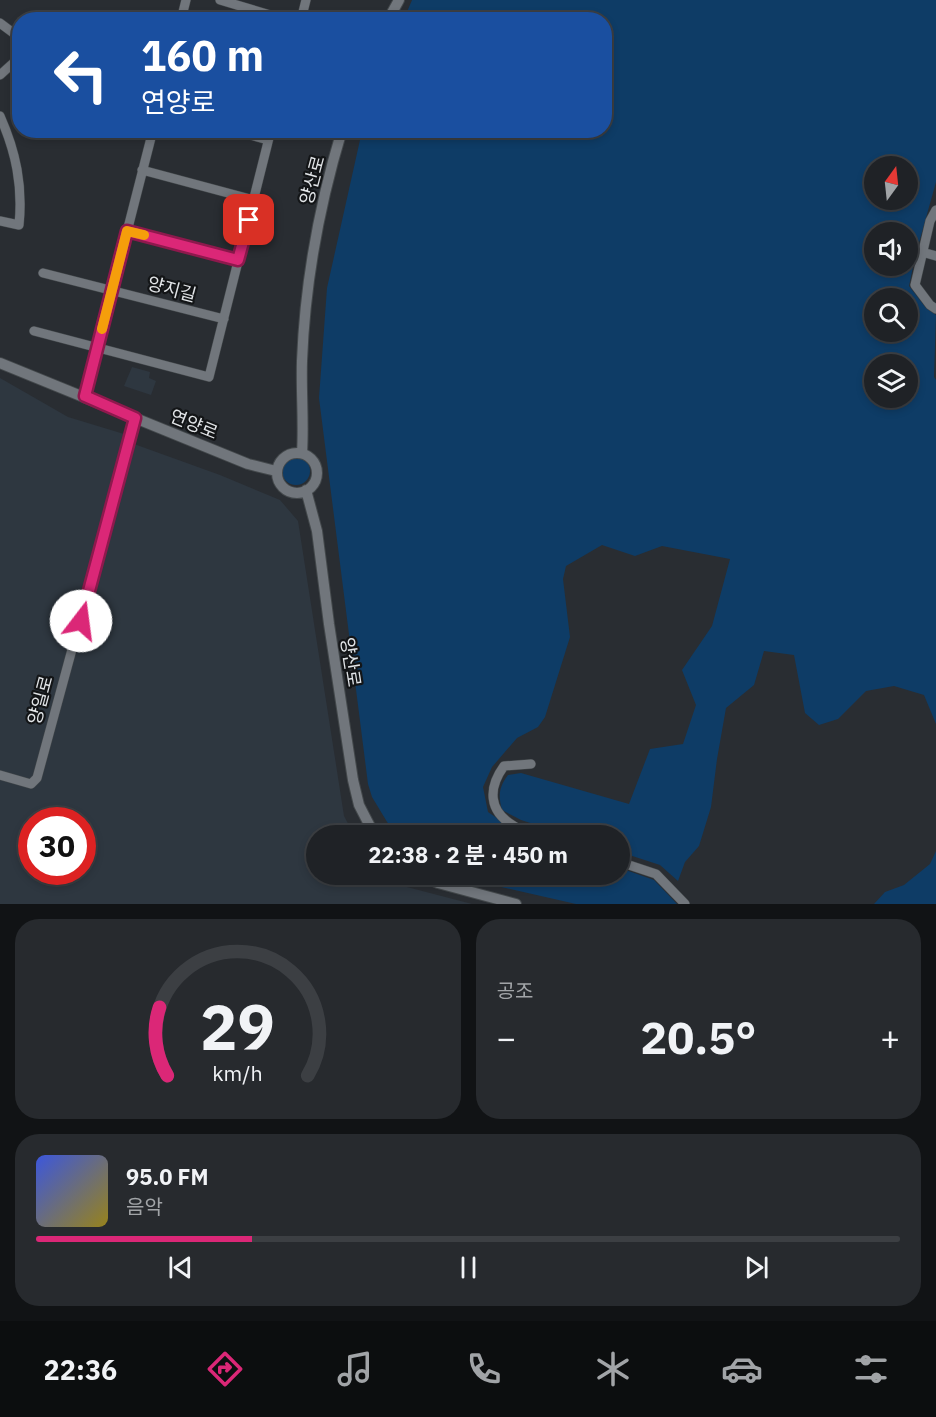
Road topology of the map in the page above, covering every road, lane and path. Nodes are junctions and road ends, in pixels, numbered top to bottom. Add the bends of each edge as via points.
1 (220, 0) edge
2 (260, 12) edge
3 (12, 64) edge
4 (0, 75) edge
5 (0, 116) edge
6 (151, 138) edge
7 (269, 138) edge
8 (340, 138) edge
9 (142, 170) junction
10 (254, 200) junction
11 (936, 210) edge
12 (0, 221) edge
13 (127, 231) junction
14 (922, 252) junction
15 (936, 256) edge
16 (238, 260) junction
17 (44, 273) dead end
18 (112, 290) junction
19 (936, 309) edge
20 (224, 319) junction
21 (34, 332) dead end
22 (97, 347) junction
23 (0, 363) edge
24 (85, 396) junction
25 (135, 418) junction
26 (302, 453) junction
27 (276, 471) junction
28 (306, 490) junction
29 (531, 764) dead end
30 (0, 775) edge
31 (369, 825) edge
32 (513, 825) edge
33 (630, 865) edge
34 (445, 885) edge
35 (516, 904) edge
36 (685, 904) edge

1 - 2 street
3 - 4 street
5 - 12 street via 14,150 21,198 19,225
6 - 9 street
7 - 10 street
8 - 26 street, 양산로 via 309,276 302,362
9 - 10 street
9 - 13 street
10 - 16 street
11 - 14 street
13 - 16 street
13 - 18 street
14 - 15 street
14 - 19 street via 915,285
16 - 20 street
17 - 18 street, 양지길
18 - 20 street, 양지길
18 - 22 street
20 - 22 street via 208,377
21 - 22 street
22 - 24 street
23 - 24 street, 연양로
24 - 25 street, 연양로
25 - 27 street, 연양로 via 248,464
25 - 30 street, 양일로 via 37,778 31,784
26 - 27 street via 285,456
26 - 28 street via 313,460 317,472
27 - 28 street via 287,490
28 - 31 street, 양산로 via 317,531 353,780
29 - 32 street via 504,766 497,775 492,795 495,810
33 - 36 street via 656,874
34 - 35 street

